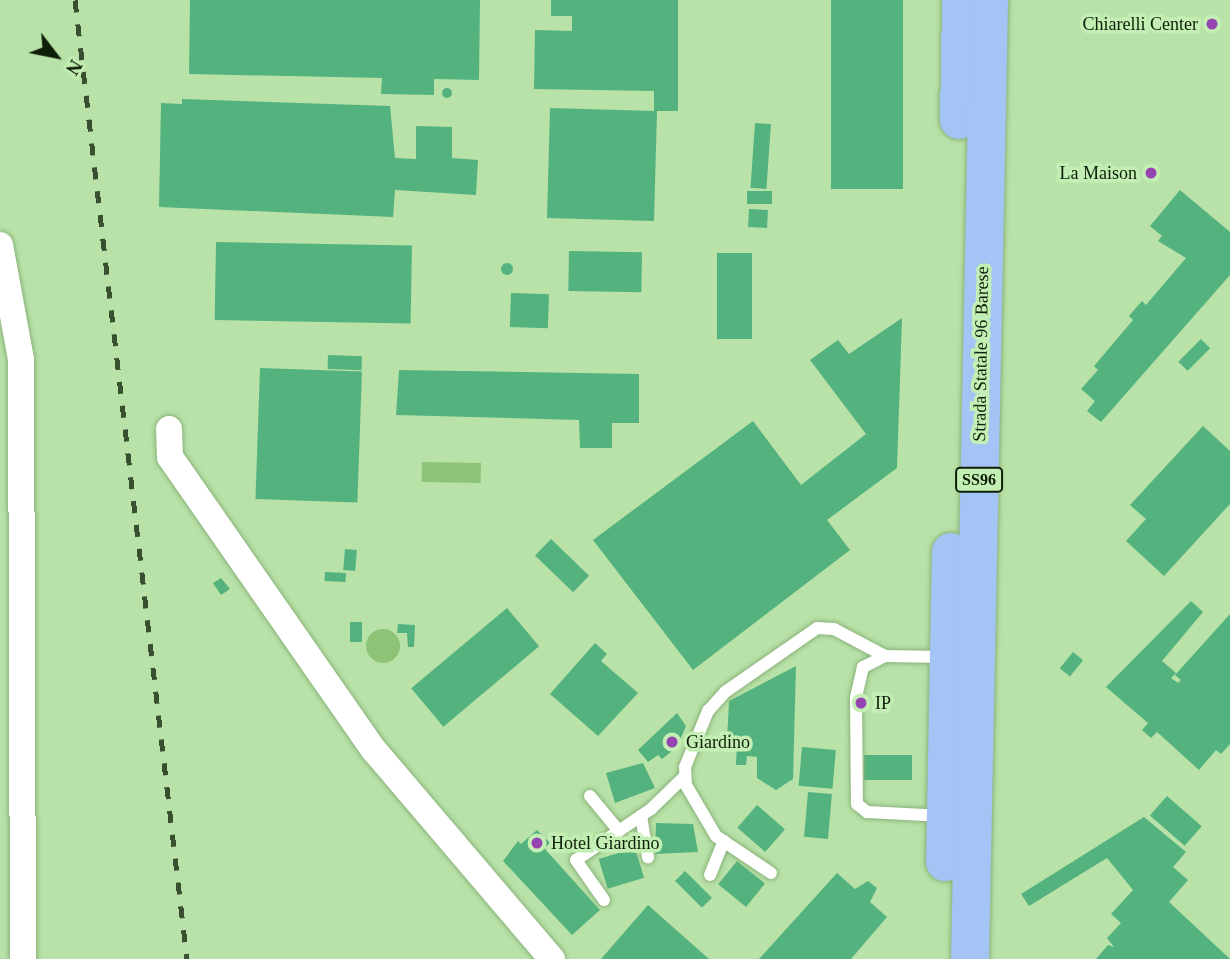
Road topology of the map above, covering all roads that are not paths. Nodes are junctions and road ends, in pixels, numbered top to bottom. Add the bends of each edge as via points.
1 (961, 0) edge
2 (989, 0) edge
3 (0, 245) edge
4 (169, 429) dead end
5 (885, 656) junction
6 (949, 657) junction
7 (685, 775) junction
8 (590, 796) dead end
9 (641, 816) junction
10 (946, 817) junction
11 (619, 831) junction
12 (724, 841) junction
13 (648, 857) dead end
14 (772, 873) dead end
15 (710, 875) dead end
16 (604, 900) dead end
17 (23, 959) edge
18 (552, 959) edge
19 (943, 959) edge
20 (970, 959) edge

1 - 6 main road, Strada Statale 96 Barese / SS96
2 - 20 main road, Strada Statale 96 Barese / SS96
3 - 17 street via 20,359
4 - 18 street via 170,457 374,750
5 - 6 lane
5 - 7 lane via 834,629 817,628 733,686 708,711
5 - 10 lane via 863,667 856,697 857,804 867,812
6 - 10 main road, Strada Statale 96 Barese / SS96
7 - 9 lane
7 - 12 lane via 700,810
8 - 11 lane
9 - 11 lane
9 - 13 lane
10 - 19 main road, Strada Statale 96 Barese / SS96
11 - 16 lane via 576,860
12 - 14 lane
12 - 15 lane

